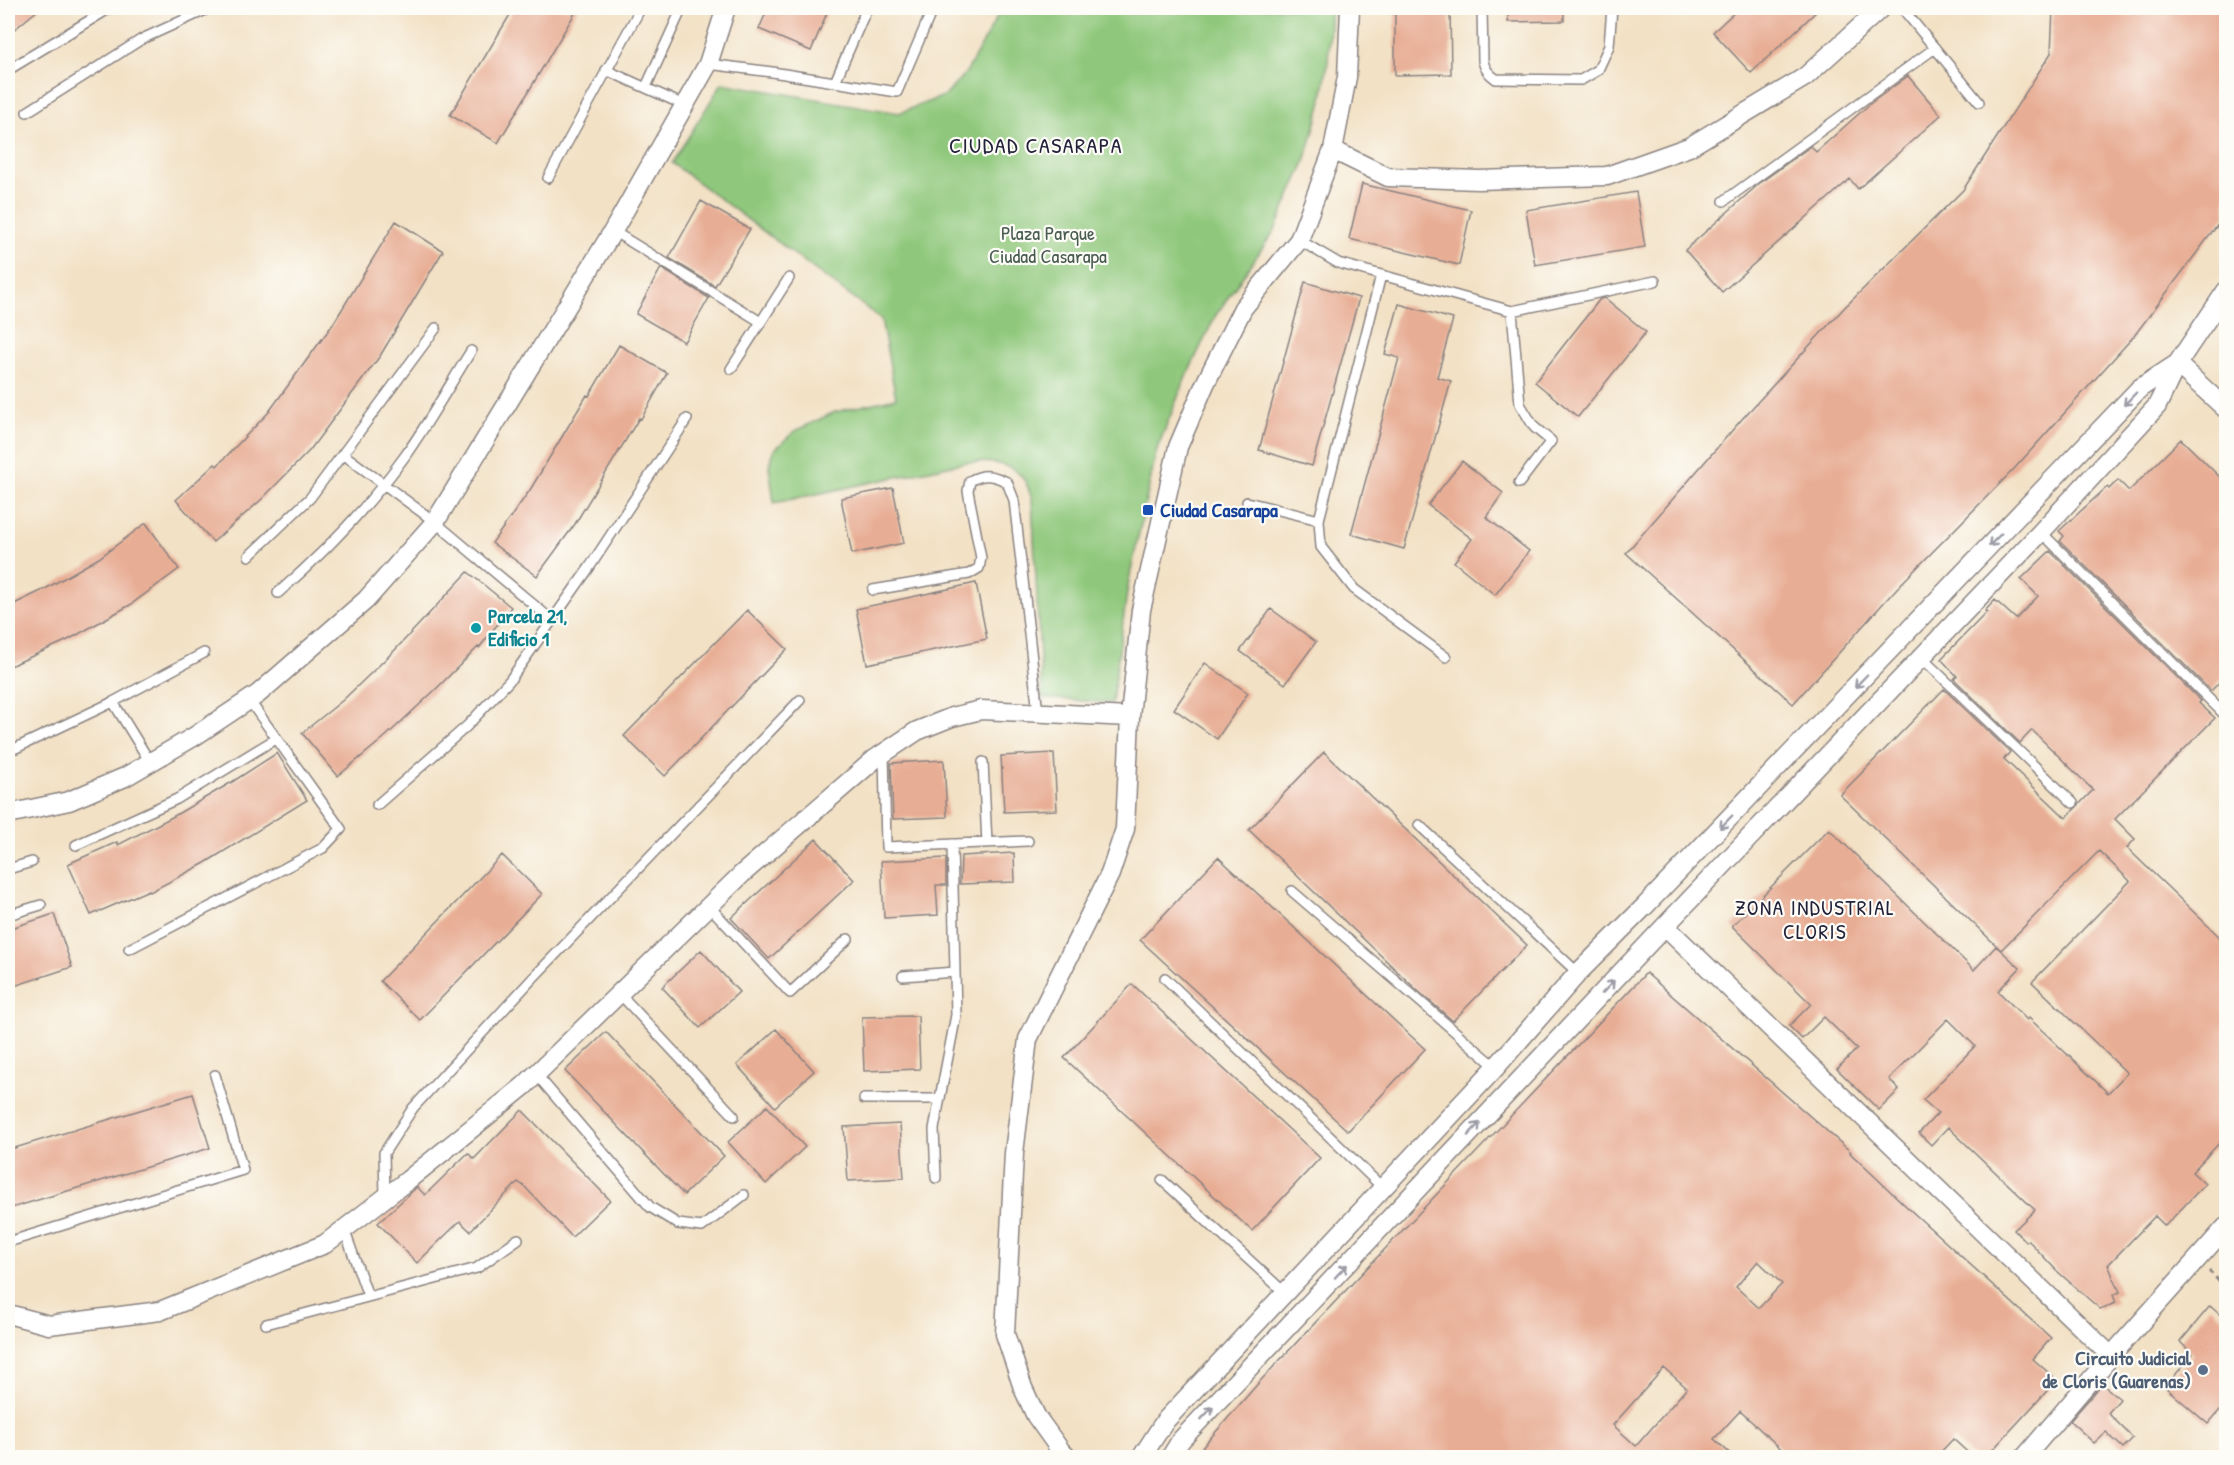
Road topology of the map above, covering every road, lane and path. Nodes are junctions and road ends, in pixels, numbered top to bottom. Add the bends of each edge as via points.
1 (110, 8) edge
2 (210, 8) edge
3 (682, 8) edge
4 (726, 8) edge
5 (867, 8) edge
6 (933, 8) edge
7 (1350, 8) edge
8 (1482, 8) edge
9 (1612, 8) edge
10 (1881, 8) edge
11 (1902, 8) edge
12 (638, 13) dead end
13 (1935, 48) junction
14 (708, 64) junction
15 (8, 70) edge
16 (606, 70) junction
17 (835, 82) junction
18 (646, 87) junction
19 (1979, 102) dead end
20 (684, 105) junction
21 (27, 112) dead end
22 (1333, 150) junction
23 (548, 178) dead end
24 (1724, 201) dead end
25 (613, 231) junction
26 (1299, 240) junction
27 (1381, 275) junction
28 (789, 278) dead end
29 (1655, 280) dead end
30 (2226, 291) edge
31 (1512, 311) junction
32 (761, 322) junction
33 (436, 328) dead end
34 (471, 351) dead end
35 (2177, 364) junction
36 (731, 369) dead end
37 (2226, 409) edge
38 (687, 419) dead end
39 (343, 454) junction
40 (383, 483) junction
41 (1519, 483) dead end
42 (1247, 502) dead end
43 (1319, 520) junction
44 (435, 522) junction
45 (2041, 532) junction
46 (249, 556) dead end
47 (873, 590) dead end
48 (278, 593) dead end
49 (553, 621) junction
50 (204, 653) dead end
51 (1920, 656) junction
52 (1446, 657) dead end
53 (249, 700) junction
54 (800, 700) dead end
55 (113, 702) junction
56 (1038, 713) junction
57 (2226, 716) edge
58 (1130, 717) junction
59 (277, 738) junction
60 (16, 748) dead end
61 (884, 753) junction
62 (150, 762) junction
63 (983, 762) dead end
64 (2073, 803) dead end
65 (377, 805) dead end
66 (8, 814) edge
67 (1419, 825) dead end
68 (1028, 841) dead end
69 (987, 843) junction
70 (952, 844) junction
71 (76, 845) dead end
72 (32, 862) dead end
73 (8, 869) edge
74 (1292, 891) dead end
75 (41, 905) dead end
76 (709, 906) junction
77 (8, 915) edge
78 (1665, 926) junction
79 (848, 939) dead end
80 (129, 949) dead end
81 (955, 972) junction
82 (1578, 973) junction
83 (903, 976) dead end
84 (1165, 978) dead end
85 (619, 993) junction
86 (1496, 1067) junction
87 (536, 1074) junction
88 (215, 1075) dead end
89 (864, 1099) dead end
90 (940, 1099) junction
91 (734, 1116) dead end
92 (936, 1179) dead end
93 (1162, 1180) dead end
94 (1383, 1188) junction
95 (744, 1195) dead end
96 (386, 1197) junction
97 (2226, 1227) edge
98 (344, 1229) junction
99 (518, 1239) dead end
100 (8, 1242) edge
101 (2197, 1260) junction
102 (2226, 1288) edge
103 (1284, 1292) junction
104 (368, 1296) junction
105 (8, 1314) edge
106 (266, 1324) dead end
107 (2110, 1356) junction
108 (1068, 1458) edge
109 (1141, 1458) edge
110 (1170, 1458) edge
111 (2024, 1458) edge

1 - 15 lane
2 - 21 lane via 142,39
3 - 18 lane
4 - 14 street
5 - 17 lane
6 - 17 lane via 897,92
7 - 22 street via 1347,77
8 - 9 lane via 1483,61 1496,80 1581,80 1598,70 1609,46
10 - 22 street via 1805,77 1689,147 1607,176 1479,180 1388,177
11 - 13 lane
12 - 16 lane
13 - 19 lane
13 - 24 lane
14 - 17 lane
14 - 20 street
16 - 18 lane
16 - 23 lane
18 - 20 lane
20 - 25 street
22 - 26 street
25 - 32 lane
25 - 44 street
26 - 27 lane via 1338,263
26 - 58 street via 1243,308 1178,447 1141,610
27 - 31 lane
27 - 43 lane
28 - 32 lane
29 - 31 lane
30 - 35 street
31 - 41 lane via 1520,404 1534,427 1551,441
32 - 36 lane
33 - 39 lane
34 - 40 lane via 405,456
35 - 37 street
35 - 45 street via 2157,406
35 -> 82 street via 2140,388
38 - 49 lane
39 - 40 lane
39 - 46 lane via 310,498
40 - 44 lane
40 - 48 lane via 361,512
42 - 43 lane
43 - 52 lane via 1321,547 1354,589
44 - 49 lane
44 - 53 street via 366,600
45 - 51 street
45 - 57 lane
47 - 56 lane via 969,574 979,568 981,558 968,492 970,481 987,475 1007,482 1014,500
49 - 65 lane via 510,680 467,726
50 - 55 lane
51 - 64 lane
51 - 78 street
53 - 59 lane
53 - 62 street
54 - 96 lane via 413,1108 384,1153
55 - 60 lane
55 - 62 lane
56 - 58 street
56 - 61 street via 981,710 952,717 917,731
58 - 108 street via 1125,829 1110,874 1028,1039 1014,1153 1005,1334 1036,1416
59 - 71 lane via 177,799
59 - 80 lane via 341,829 322,848
61 - 70 lane via 886,847
61 - 76 street via 742,873
62 - 66 street via 69,801
63 - 69 lane
67 - 82 lane
68 - 69 lane
69 - 70 lane
70 - 81 lane
72 - 73 lane
74 - 86 lane
75 - 77 lane
76 - 79 lane via 790,993
76 - 85 street
78 - 107 street
110 -> 78 street via 1181,1440
81 - 83 lane
81 - 90 lane via 956,1015
82 - 86 street
84 - 94 lane
85 - 87 street
85 - 91 lane
86 - 94 street
87 - 95 lane via 650,1207 678,1224 702,1227
87 - 96 street
88 - 100 lane via 243,1170
89 - 90 lane
90 - 92 lane via 934,1129
93 - 103 lane
94 - 103 street
96 - 98 street
97 - 101 street
98 - 104 lane
98 - 105 street via 326,1244 160,1311 49,1325
99 - 104 lane via 477,1268
101 - 102 path
101 - 107 street
103 - 109 street via 1165,1420
104 - 106 lane
107 - 111 street

